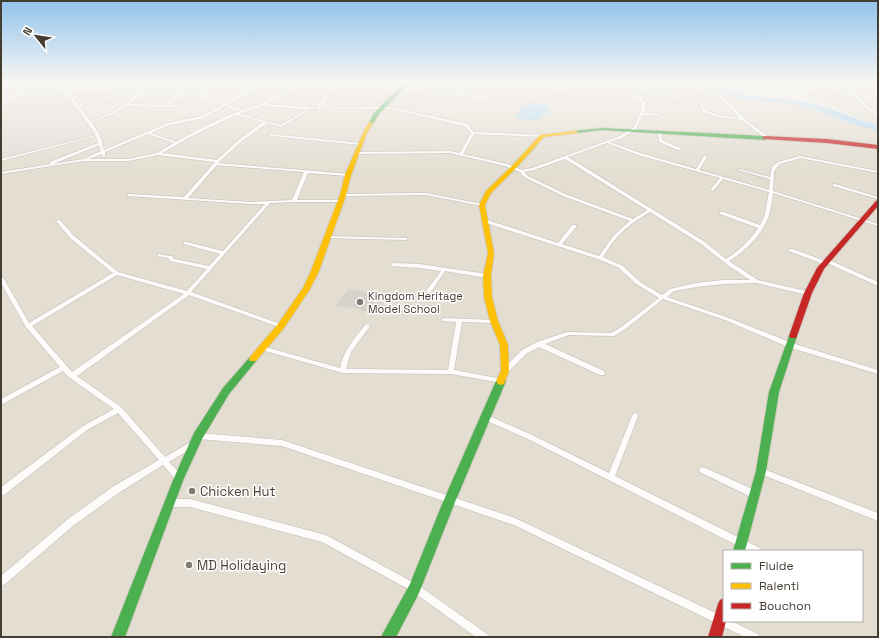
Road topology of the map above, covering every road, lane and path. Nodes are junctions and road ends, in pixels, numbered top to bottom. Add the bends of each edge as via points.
1 (81, 112) edge
2 (116, 112) edge
3 (212, 112) edge
4 (240, 112) edge
5 (303, 112) edge
6 (379, 112) edge
7 (410, 112) edge
8 (706, 112) edge
9 (735, 112) edge
10 (236, 114) junction
11 (642, 114) joint
12 (658, 115) dead end
13 (743, 118) junction
14 (89, 122) junction
15 (266, 122) junction
16 (631, 130) junction
17 (659, 132) junction
18 (473, 133) junction
19 (148, 134) junction
20 (98, 135) junction
21 (271, 135) dead end
22 (542, 136) junction
23 (766, 137) junction
24 (606, 142) junction
25 (100, 143) junction
26 (176, 143) junction
27 (360, 144) junction
28 (878, 147) edge
29 (679, 149) dead end
30 (104, 152) junction
31 (357, 152) junction
32 (158, 154) junction
33 (461, 154) junction
34 (565, 157) junction
35 (705, 157) dead end
36 (1, 160) edge
37 (83, 160) junction
38 (105, 161) junction
39 (218, 163) junction
40 (45, 166) junction
41 (514, 167) junction
42 (739, 170) dead end
43 (697, 171) junction
44 (306, 172) junction
45 (522, 172) junction
46 (878, 172) edge
47 (1, 173) edge
48 (348, 175) junction
49 (722, 178) junction
50 (771, 178) junction
51 (834, 185) dead end
52 (712, 190) dead end
53 (770, 192) junction
54 (128, 195) dead end
55 (342, 198) junction
56 (878, 198) edge
57 (185, 199) junction
58 (294, 201) junction
59 (878, 202) edge
60 (268, 203) junction
61 (482, 205) junction
62 (649, 210) junction
63 (722, 213) dead end
64 (632, 220) junction
65 (863, 220) junction
66 (58, 221) dead end
67 (485, 221) junction
68 (878, 224) edge
69 (574, 226) dead end
70 (760, 227) junction
71 (327, 237) junction
72 (406, 239) dead end
73 (186, 243) dead end
74 (559, 245) junction
75 (791, 250) dead end
76 (224, 253) junction
77 (160, 255) dead end
78 (600, 258) junction
79 (726, 261) junction
80 (826, 262) junction
81 (393, 265) dead end
82 (210, 268) junction
83 (444, 270) junction
84 (116, 273) junction
85 (487, 276) junction
86 (1, 279) edge
87 (756, 281) junction
88 (878, 284) edge
89 (429, 291) dead end
90 (188, 293) junction
91 (808, 293) junction
92 (662, 298) junction
93 (444, 320) dead end
94 (459, 321) junction
95 (494, 321) junction
96 (28, 326) junction
97 (281, 326) junction
98 (367, 326) dead end
99 (539, 344) junction
100 (790, 344) junction
101 (262, 348) junction
102 (64, 368) junction
103 (343, 371) junction
104 (505, 371) junction
105 (451, 372) junction
106 (878, 372) edge
107 (602, 373) dead end
108 (72, 376) junction
109 (502, 381) junction
110 (1, 402) edge
111 (119, 409) junction
112 (635, 416) dead end
113 (487, 418) junction
114 (198, 436) junction
115 (194, 444) junction
116 (165, 462) junction
117 (703, 470) dead end
118 (760, 471) junction
119 (179, 478) junction
120 (611, 478) junction
121 (1, 492) edge
122 (754, 494) junction
123 (450, 500) junction
124 (169, 503) junction
125 (878, 517) edge
126 (740, 547) edge
127 (753, 550) edge
128 (1, 582) edge
129 (415, 588) junction
130 (723, 607) edge
131 (719, 621) junction
132 (118, 637) edge
133 (388, 637) edge
134 (484, 637) edge
135 (715, 637) edge
136 (755, 637) edge

1 - 14 street
2 - 14 street
3 - 19 street via 203,117 174,122
4 - 10 street
5 - 15 street via 281,126
6 - 27 street
7 - 18 street via 466,125
8 - 13 street via 716,116
9 - 13 street
10 - 15 street
10 - 26 street
11 - 12 street
11 - 16 street
13 - 23 street
14 - 20 street
15 - 39 street
16 - 17 street
16 - 22 street via 602,129
16 - 24 street
17 - 23 street
17 - 29 street via 660,141
18 - 22 street
18 - 33 street
19 - 26 street
19 - 30 street
20 - 25 street
20 - 36 street
21 - 27 street
22 - 41 street
23 - 28 street
24 - 34 street
24 - 43 street
25 - 30 street
25 - 40 street
26 - 32 street
27 - 31 street
30 - 37 street
30 - 38 street
31 - 33 street
31 - 48 street
32 - 38 street via 128,160
32 - 39 street
33 - 41 street
34 - 45 street
34 - 62 street
35 - 43 street
37 - 38 street
37 - 40 street
39 - 44 street
39 - 57 street
40 - 47 street
41 - 45 street
41 - 61 street via 488,192
42 - 50 street
43 - 49 street
44 - 48 street
44 - 58 street
45 - 64 street via 564,196
46 - 50 street via 800,157 776,164
48 - 55 street
49 - 52 street
49 - 53 street
50 - 53 street
51 - 56 street
53 - 65 street
53 - 70 street via 766,218
54 - 57 street
55 - 58 street
55 - 61 street via 426,194
55 - 71 street
57 - 60 street
58 - 60 street
59 - 65 street
60 - 76 street
61 - 67 street
62 - 64 street
62 - 79 street via 703,243
63 - 70 street
64 - 78 street via 618,232
65 - 68 street
65 - 80 street
66 - 84 street via 72,237
67 - 74 street
67 - 85 street via 491,253
69 - 74 street
70 - 79 street via 741,251
71 - 72 street
71 - 97 street via 306,289
73 - 76 street
74 - 78 street
75 - 80 street
76 - 82 street
77 - 82 street
78 - 92 street via 621,267 638,283
79 - 87 street
80 - 88 street
80 - 91 street
81 - 83 street
82 - 90 street
83 - 85 street
83 - 89 street
84 - 90 street
84 - 96 street
85 - 95 street via 488,297
86 - 96 street
87 - 91 street
87 - 92 street via 696,285 672,290
90 - 97 street
90 - 108 street
91 - 100 street
92 - 99 street via 612,335 570,333
92 - 100 street via 727,319
93 - 94 street
94 - 95 street
94 - 105 street
95 - 104 street via 504,345
96 - 102 street
97 - 101 street
98 - 103 street via 345,359
99 - 104 street via 524,352
99 - 107 street
100 - 106 street
100 - 118 street via 774,392
101 - 103 street
101 - 114 street via 226,391
102 - 108 street
102 - 110 street
103 - 105 street
104 - 109 street
105 - 109 street
108 - 111 street
109 - 113 street
111 - 116 street
111 - 121 street via 85,428
112 - 120 street
113 - 120 street
113 - 123 street
114 - 115 street
114 - 123 street via 282,443
115 - 116 street
115 - 119 street
116 - 119 street
116 - 128 street via 117,488 71,522
117 - 122 street
118 - 122 street
118 - 125 street
119 - 124 street
120 - 126 street
122 - 126 street
123 - 129 street
123 - 131 street via 515,522
124 - 129 street via 190,503 323,538
124 - 132 street
126 - 127 street
129 - 133 street
129 - 134 street
130 - 131 street
131 - 135 street
131 - 136 street

